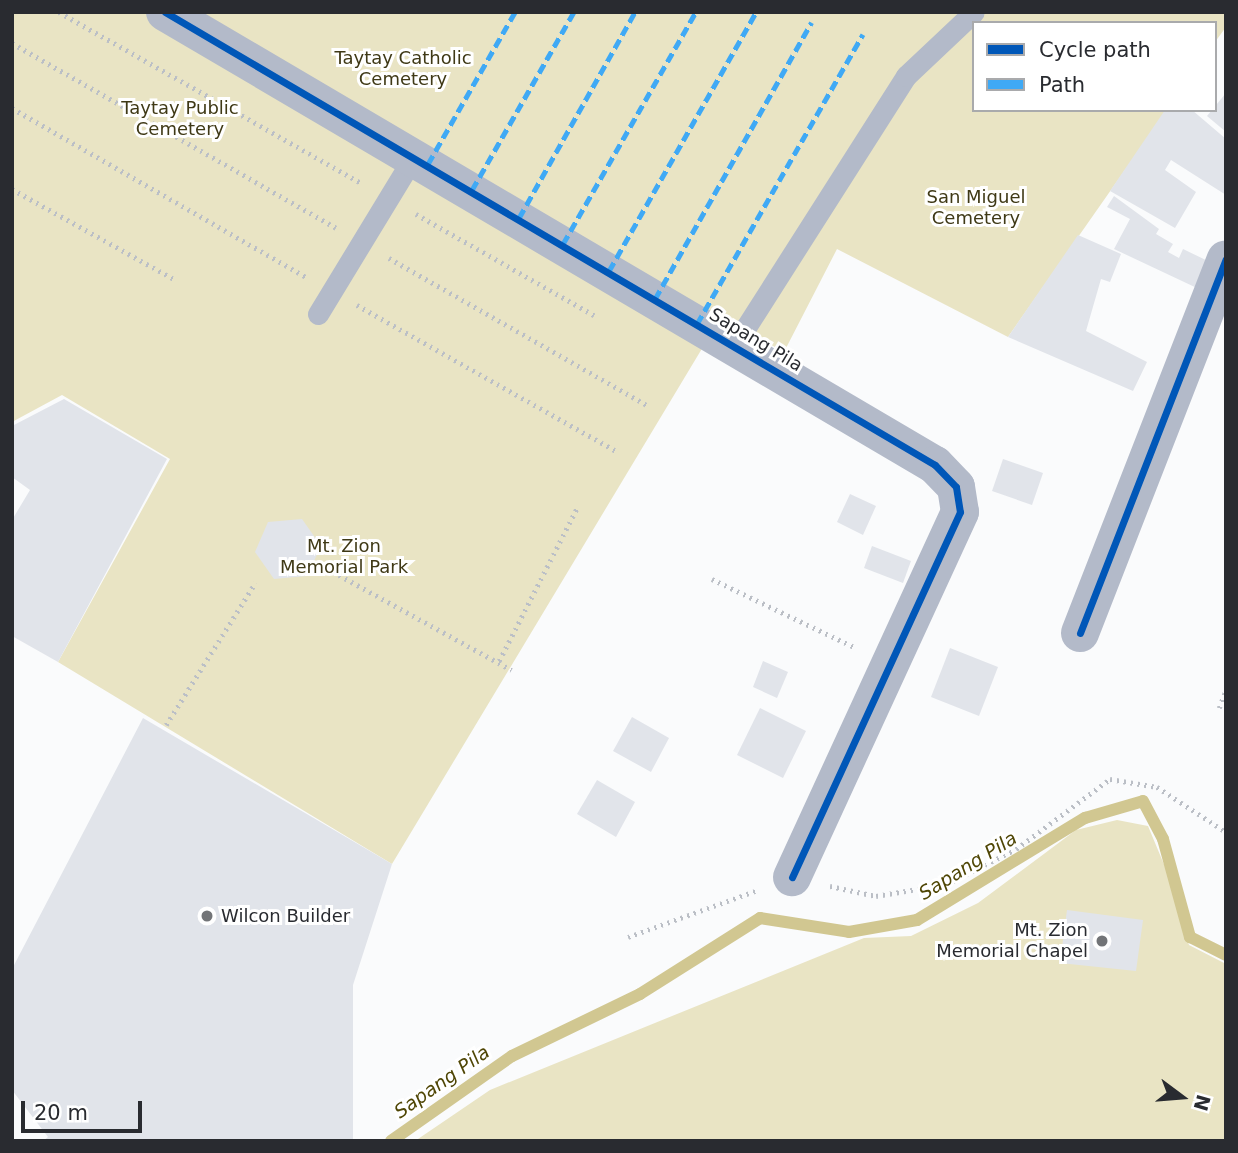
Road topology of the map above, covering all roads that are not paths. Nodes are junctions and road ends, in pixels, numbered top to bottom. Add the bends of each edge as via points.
1 (165, 12) edge
2 (974, 12) edge
3 (414, 156) junction
4 (1226, 259) edge
5 (318, 314) dead end
6 (734, 346) junction
7 (1080, 633) dead end
8 (792, 877) road end

1 - 3 street, Sapang Pila
2 - 6 lane via 906,76
3 - 5 lane
3 - 6 street, Sapang Pila
4 - 7 street
6 - 8 street, Sapang Pila via 935,465 956,487 960,512

